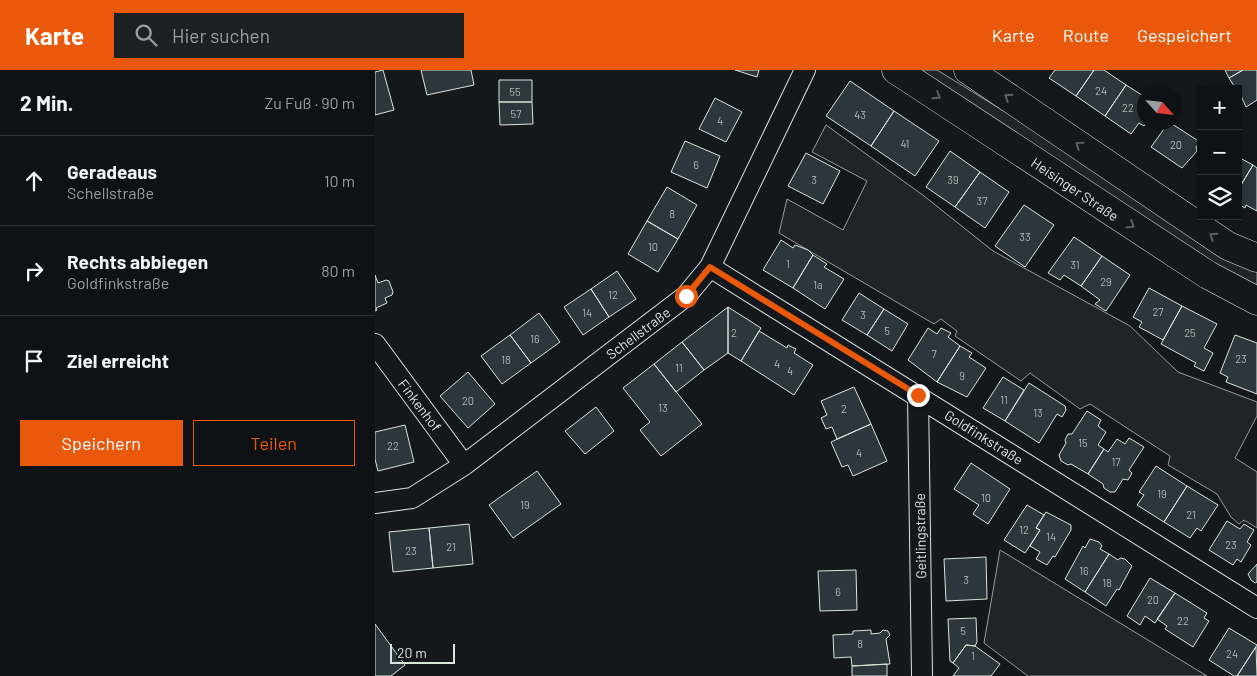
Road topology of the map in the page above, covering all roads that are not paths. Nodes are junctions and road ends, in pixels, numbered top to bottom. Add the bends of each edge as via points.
1 (805, 70) edge
2 (896, 70) edge
3 (968, 70) edge
4 (1257, 258) edge
5 (710, 267) junction
6 (1257, 301) edge
7 (375, 344) edge
8 (918, 395) junction
9 (465, 465) junction
10 (375, 503) edge
11 (1257, 608) edge
12 (922, 676) edge

1 - 5 street, Schellstraße
2 -> 6 main road, Heisinger Straße via 1208,275
4 -> 3 main road via 1228,246
5 - 8 street, Goldfinkstraße
5 - 9 street, Schellstraße via 686,296
7 - 9 street, Finkenhof
8 - 11 street, Goldfinkstraße
8 - 12 street, Geitlingstraße
9 - 10 street, Schellstraße via 412,498

